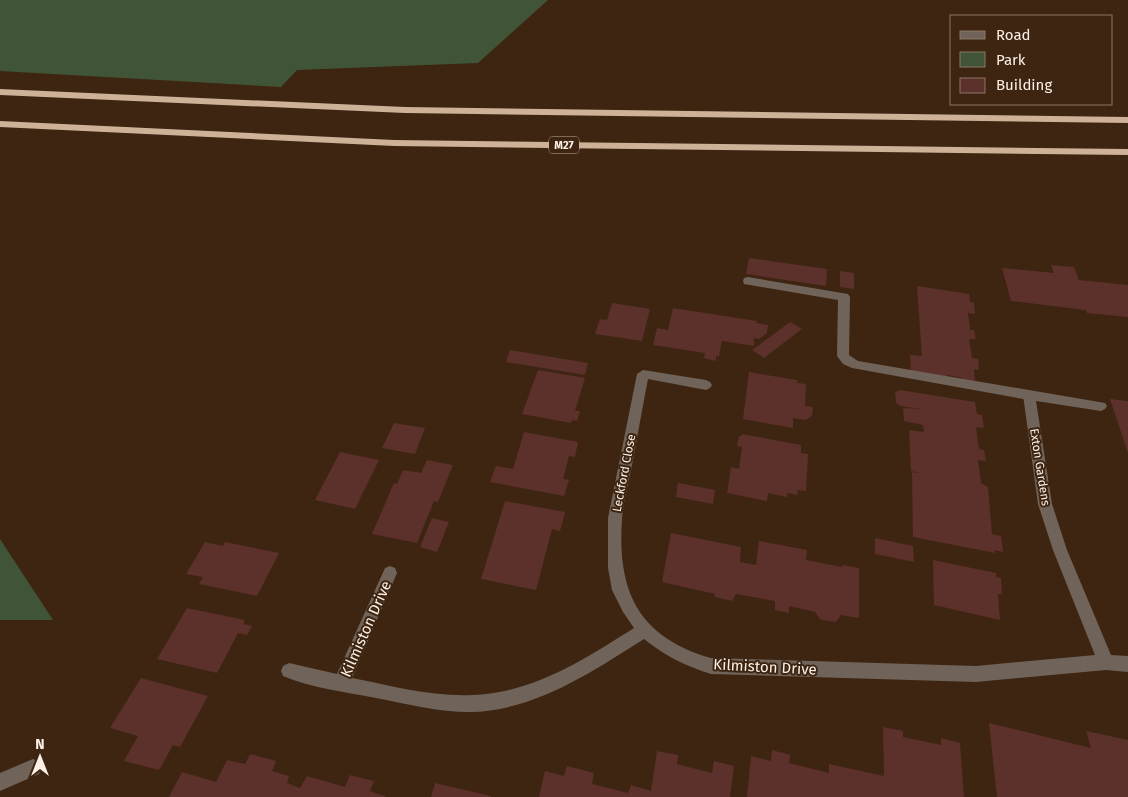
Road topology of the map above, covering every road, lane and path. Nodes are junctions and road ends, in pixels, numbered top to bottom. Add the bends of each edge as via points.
1 (0, 92) edge
2 (1128, 120) edge
3 (0, 124) edge
4 (1128, 152) edge
5 (748, 281) dead end
6 (706, 385) dead end
7 (1029, 395) junction
8 (1102, 406) dead end
9 (390, 574) dead end
10 (645, 630) junction
11 (1106, 662) junction
12 (1128, 664) edge
13 (289, 671) dead end
14 (341, 684) junction
15 (33, 768) dead end
16 (0, 782) edge

1 - 2 highway via 405,110
3 - 4 highway, M27 via 394,143
5 - 7 street via 844,297 843,356 856,365
6 - 10 street, Leckford Close via 643,374 615,518 615,568 620,590
7 - 8 street
7 - 11 street, Exton Gardens via 1045,504 1060,550
9 - 14 street, Kilmiston Drive
10 - 11 street, Kilmiston Drive via 688,659 711,666 976,674
10 - 14 street, Kilmiston Drive via 584,668 531,692 484,703 440,703
11 - 12 street, Kilmiston Drive
13 - 14 street, Kilmiston Drive
15 - 16 street

